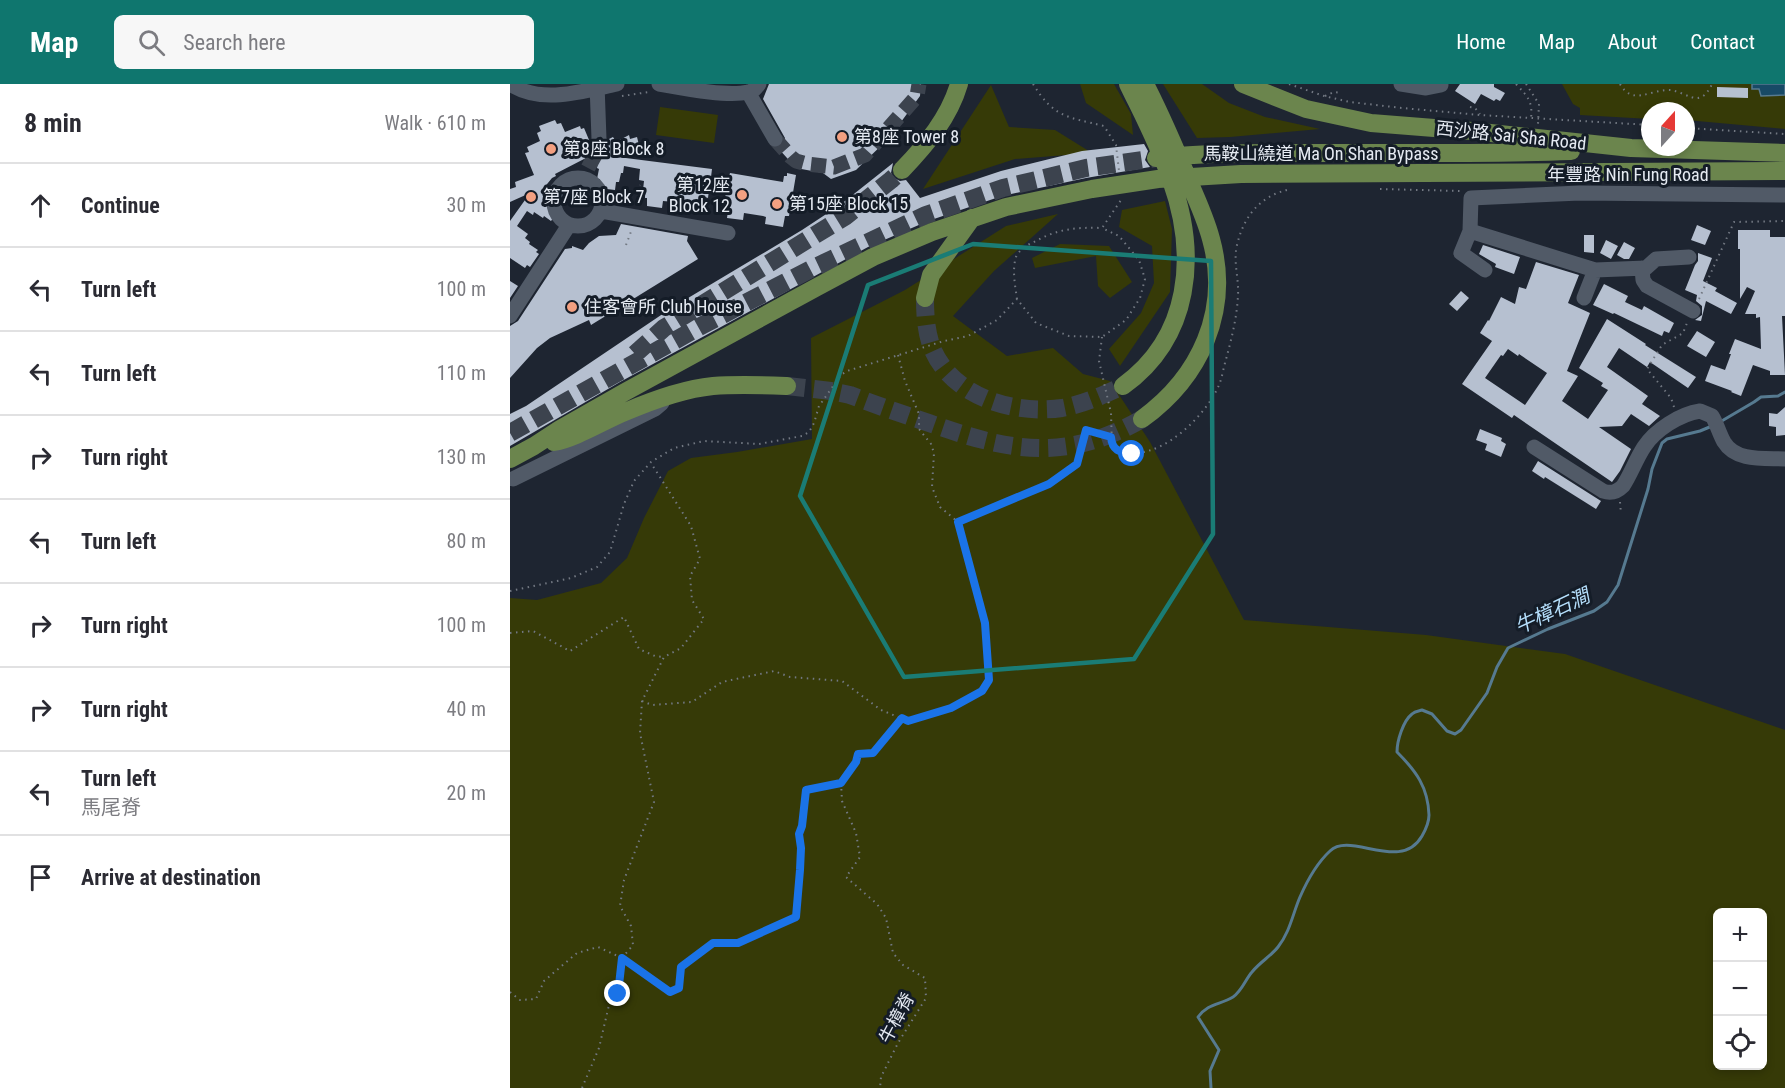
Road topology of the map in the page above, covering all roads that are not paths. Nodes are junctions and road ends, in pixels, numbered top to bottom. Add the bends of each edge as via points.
1 (510, 84) edge
2 (617, 84) edge
3 (659, 84) edge
4 (959, 84) edge
5 (1128, 84) edge
6 (1145, 84) edge
7 (1243, 84) edge
8 (1401, 84) edge
9 (1441, 85) edge
10 (597, 86) edge
11 (754, 88) edge
12 (600, 139) tunnel mouth
13 (775, 139) tunnel mouth
14 (1631, 148) junction
15 (1785, 153) edge
16 (1156, 158) tunnel mouth
17 (902, 170) tunnel mouth
18 (1785, 171) edge
19 (1404, 174) joint
20 (1785, 195) edge
21 (601, 211) junction
22 (972, 218) junction
23 (569, 225) junction
24 (1470, 231) junction
25 (728, 232) dead end
26 (1689, 256) dead end
27 (1642, 268) junction
28 (1485, 270) dead end
29 (1596, 270) junction
30 (926, 298) tunnel mouth
31 (1584, 298) dead end
32 (1693, 311) dead end
33 (510, 316) edge
34 (787, 386) tunnel mouth
35 (1123, 386) tunnel mouth
36 (670, 395) junction
37 (1142, 419) tunnel mouth
38 (576, 428) junction
39 (1534, 447) dead end
40 (510, 459) edge
41 (1785, 459) edge
42 (513, 479) dead end

1 - 10 street via 523,92 542,95 569,94
2 - 10 street
3 - 11 street via 711,92
4 - 17 main road via 941,124
5 - 35 main road via 1171,179 1182,220 1186,265 1182,300 1170,332 1152,360
6 - 37 main road via 1208,229 1217,290 1212,320 1197,359 1170,396
7 - 14 main road, 西沙路 Sai Sha Road via 1306,109 1362,121
8 - 9 street via 1426,88
10 - 12 street
11 - 13 street
14 - 15 main road, 西沙路 Sai Sha Road
14 - 16 main road, 馬鞍山繞道 Ma On Shan Bypass via 1196,154
18 - 19 main road, 西沙路 Sai Sha Road
19 - 22 main road, 馬鞍山繞道 Ma On Shan Bypass via 1241,174 1158,179 1087,190
20 - 24 street, 年豐路 Nin Fung Road via 1466,195
21 - 23 street via 584,226
21 - 23 street via 601,194 585,173 567,180 555,191 554,207
21 - 25 street
22 - 30 main road via 931,275
22 - 38 main road, 馬鞍山繞道 Ma On Shan Bypass via 873,256
23 - 33 street
24 - 28 street via 1455,251
24 - 29 street
26 - 27 street via 1656,259
27 - 29 street
27 - 32 street via 1647,286
29 - 31 street
34 - 36 main road via 711,386
36 - 38 main road
36 - 42 street via 655,409
38 - 40 main road via 566,440 534,446
39 - 41 street via 1603,491 1613,492 1623,486 1645,445 1655,435 1678,419 1700,411 1712,416 1733,452

